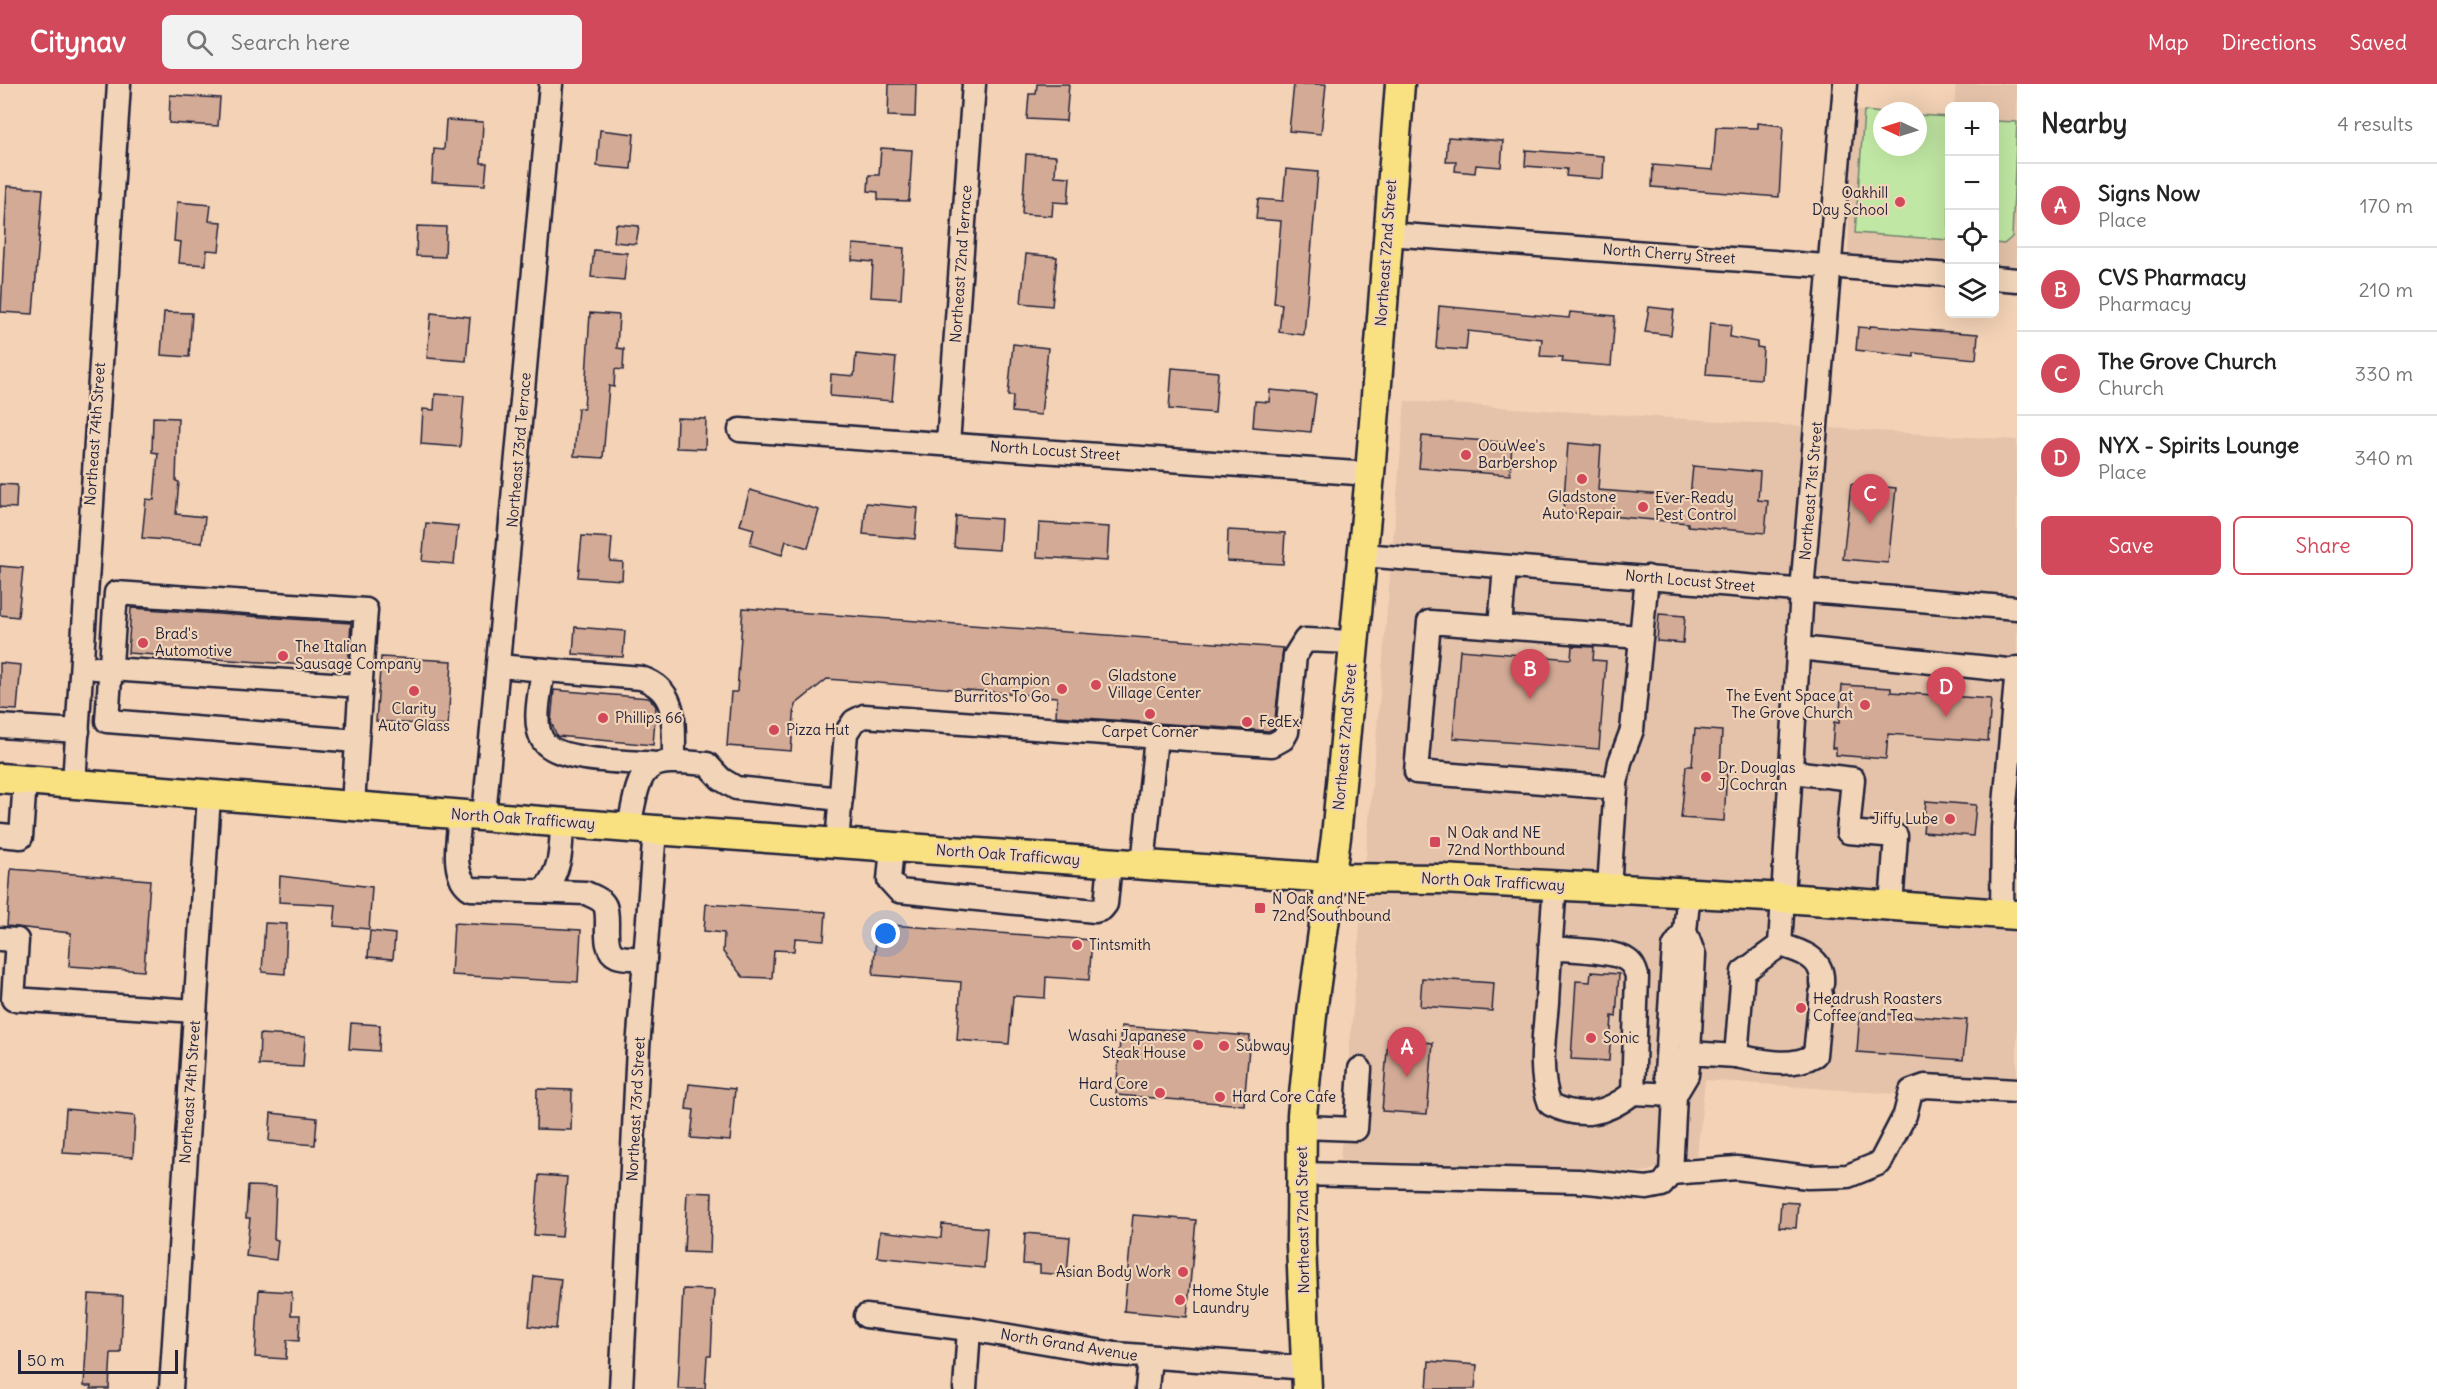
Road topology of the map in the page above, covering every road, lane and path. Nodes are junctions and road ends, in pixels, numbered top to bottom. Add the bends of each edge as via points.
1 (119, 84) edge
2 (551, 84) edge
3 (975, 84) edge
4 (1400, 84) edge
5 (1845, 84) edge
6 (1388, 234) junction
7 (1830, 266) junction
8 (1945, 274) edge
9 (1999, 278) edge
10 (2017, 280) edge
11 (740, 430) dead end
12 (948, 444) junction
13 (1370, 474) junction
14 (1363, 555) junction
15 (1504, 567) junction
16 (1647, 577) junction
17 (1802, 591) junction
18 (2017, 608) edge
19 (1500, 627) junction
20 (1641, 637) junction
21 (1353, 642) junction
22 (1799, 648) junction
23 (498, 666) junction
24 (81, 667) junction
25 (111, 669) junction
26 (543, 670) junction
27 (2017, 670) edge
28 (361, 686) junction
29 (0, 726) edge
30 (78, 731) junction
31 (1156, 737) junction
32 (357, 741) junction
33 (2014, 742) edge
34 (665, 762) junction
35 (1792, 772) junction
36 (13, 779) edge
37 (74, 783) junction
38 (1616, 788) junction
39 (209, 796) junction
40 (841, 799) junction
41 (353, 806) junction
42 (472, 815) junction
43 (562, 822) junction
44 (642, 828) junction
45 (0, 835) edge
46 (837, 843) junction
47 (892, 847) junction
48 (2010, 860) edge
49 (1110, 863) junction
50 (1143, 865) junction
51 (1330, 878) junction
52 (1555, 885) junction
53 (1609, 888) junction
54 (543, 891) junction
55 (1689, 892) junction
56 (1785, 898) junction
57 (1891, 906) junction
58 (2009, 915) edge
59 (1685, 931) junction
60 (0, 939) edge
61 (1780, 945) junction
62 (1550, 948) junction
63 (645, 958) junction
64 (195, 1011) junction
65 (1689, 1053) junction
66 (1736, 1056) junction
67 (1360, 1070) dead end
68 (2017, 1091) edge
69 (1633, 1093) junction
70 (1675, 1095) junction
71 (1302, 1127) junction
72 (1671, 1173) junction
73 (1301, 1174) junction
74 (866, 1316) dead end
75 (969, 1329) junction
76 (1150, 1357) junction
77 (1307, 1378) edge
78 (171, 1389) edge
79 (621, 1389) edge
80 (965, 1389) edge
81 (1147, 1389) edge

1 - 24 street, Northeast 74th Street
2 - 23 street, Northeast 73rd Terrace
3 - 12 street, Northeast 72nd Terrace
4 - 6 main road, Northeast 72nd Street
5 - 7 street, Northeast 71st Street
6 - 7 street, North Cherry Street
6 - 13 main road, Northeast 72nd Street
7 - 8 street, North Cherry Street
7 - 17 street, Northeast 71st Street
9 - 10 street
11 - 12 street, North Locust Street
12 - 13 street, North Locust Street
13 - 14 main road, Northeast 72nd Street
14 - 15 street, North Locust Street
14 - 21 main road, Northeast 72nd Street
15 - 16 street, North Locust Street
15 - 19 street
16 - 17 street, North Locust Street
16 - 20 street
17 - 18 street, North Locust Street
17 - 22 street, Northeast 71st Street
19 - 20 street
19 - 38 street via 1429,622 1416,772
20 - 38 street via 1632,730 1620,762
21 - 31 street via 1305,640 1300,646 1295,656 1287,732 1272,745
21 - 51 main road, Northeast 72nd Street
22 - 27 street
22 - 35 street, Northeast 71st Street
23 - 26 street
23 - 42 street, Northeast 73rd Terrace
24 - 25 street
24 - 30 street, Northeast 74th Street
25 - 28 street
25 - 28 street via 116,593 128,593 366,610
25 - 32 street via 107,721
26 - 34 street via 641,678 656,683 668,696 672,714
26 - 34 street via 538,721 541,739 552,751 568,756
27 - 33 street
28 - 32 street
29 - 30 street
30 - 37 street, Northeast 74th Street
31 - 40 street via 864,716 846,733
31 - 50 street
32 - 41 street
33 - 48 street
34 - 40 street via 707,764 736,788
34 - 44 street, Northeast 73rd Street via 639,778
35 - 56 street, Northeast 71st Street
35 - 57 street via 1852,779 1848,832 1896,836
36 - 37 main road, North Oak Trafficway
36 - 45 street via 21,837
37 - 39 main road, North Oak Trafficway
38 - 53 street
39 - 41 main road, North Oak Trafficway
39 - 64 street, Northeast 74th Street
40 - 46 street
41 - 42 main road, North Oak Trafficway
42 - 43 main road, North Oak Trafficway
42 - 54 street, Northeast 73rd Terrace via 458,872 464,884 471,889
43 - 44 main road, North Oak Trafficway
43 - 54 street via 560,866
44 - 46 main road, North Oak Trafficway
44 - 63 street, Northeast 73rd Street
46 - 47 main road, North Oak Trafficway
47 - 49 main road, North Oak Trafficway
47 - 49 street via 889,880 899,891 1095,911 1106,904
48 - 58 street
49 - 50 main road, North Oak Trafficway
50 - 51 main road, North Oak Trafficway
51 - 52 main road, North Oak Trafficway
51 - 71 main road, Northeast 72nd Street via 1312,1005
52 - 53 main road, North Oak Trafficway
52 - 62 street
53 - 55 main road, North Oak Trafficway
54 - 63 street via 586,893 600,900 606,907 612,952 617,956
55 - 56 main road, North Oak Trafficway
55 - 59 street
56 - 57 main road, North Oak Trafficway
56 - 61 street, Northeast 71st Street
57 - 58 main road, North Oak Trafficway
59 - 65 street via 1694,955
59 - 70 street via 1674,947 1666,1074
60 - 64 street via 17,940 13,999
61 - 66 street via 1743,972
61 - 66 street via 1799,950 1822,970 1815,1055 1788,1064
62 - 69 street via 1615,956 1634,966 1637,976
62 - 69 street via 1543,1058 1543,1087 1550,1104 1565,1112 1594,1114 1615,1107
63 - 79 street, Northeast 73rd Street
64 - 78 street, Northeast 74th Street
65 - 66 street
65 - 70 street via 1687,1075
67 - 71 street via 1356,1129
68 - 72 street via 1925,1086 1911,1091 1905,1115 1880,1163 1848,1176 1808,1178 1737,1168
69 - 70 street
70 - 72 street
71 - 73 main road, Northeast 72nd Street
72 - 73 street via 1662,1185 1647,1188 1578,1182
73 - 77 main road, Northeast 72nd Street
74 - 75 street, North Grand Avenue
75 - 76 street, North Grand Avenue
75 - 80 street
76 - 77 street, North Grand Avenue
76 - 81 street

